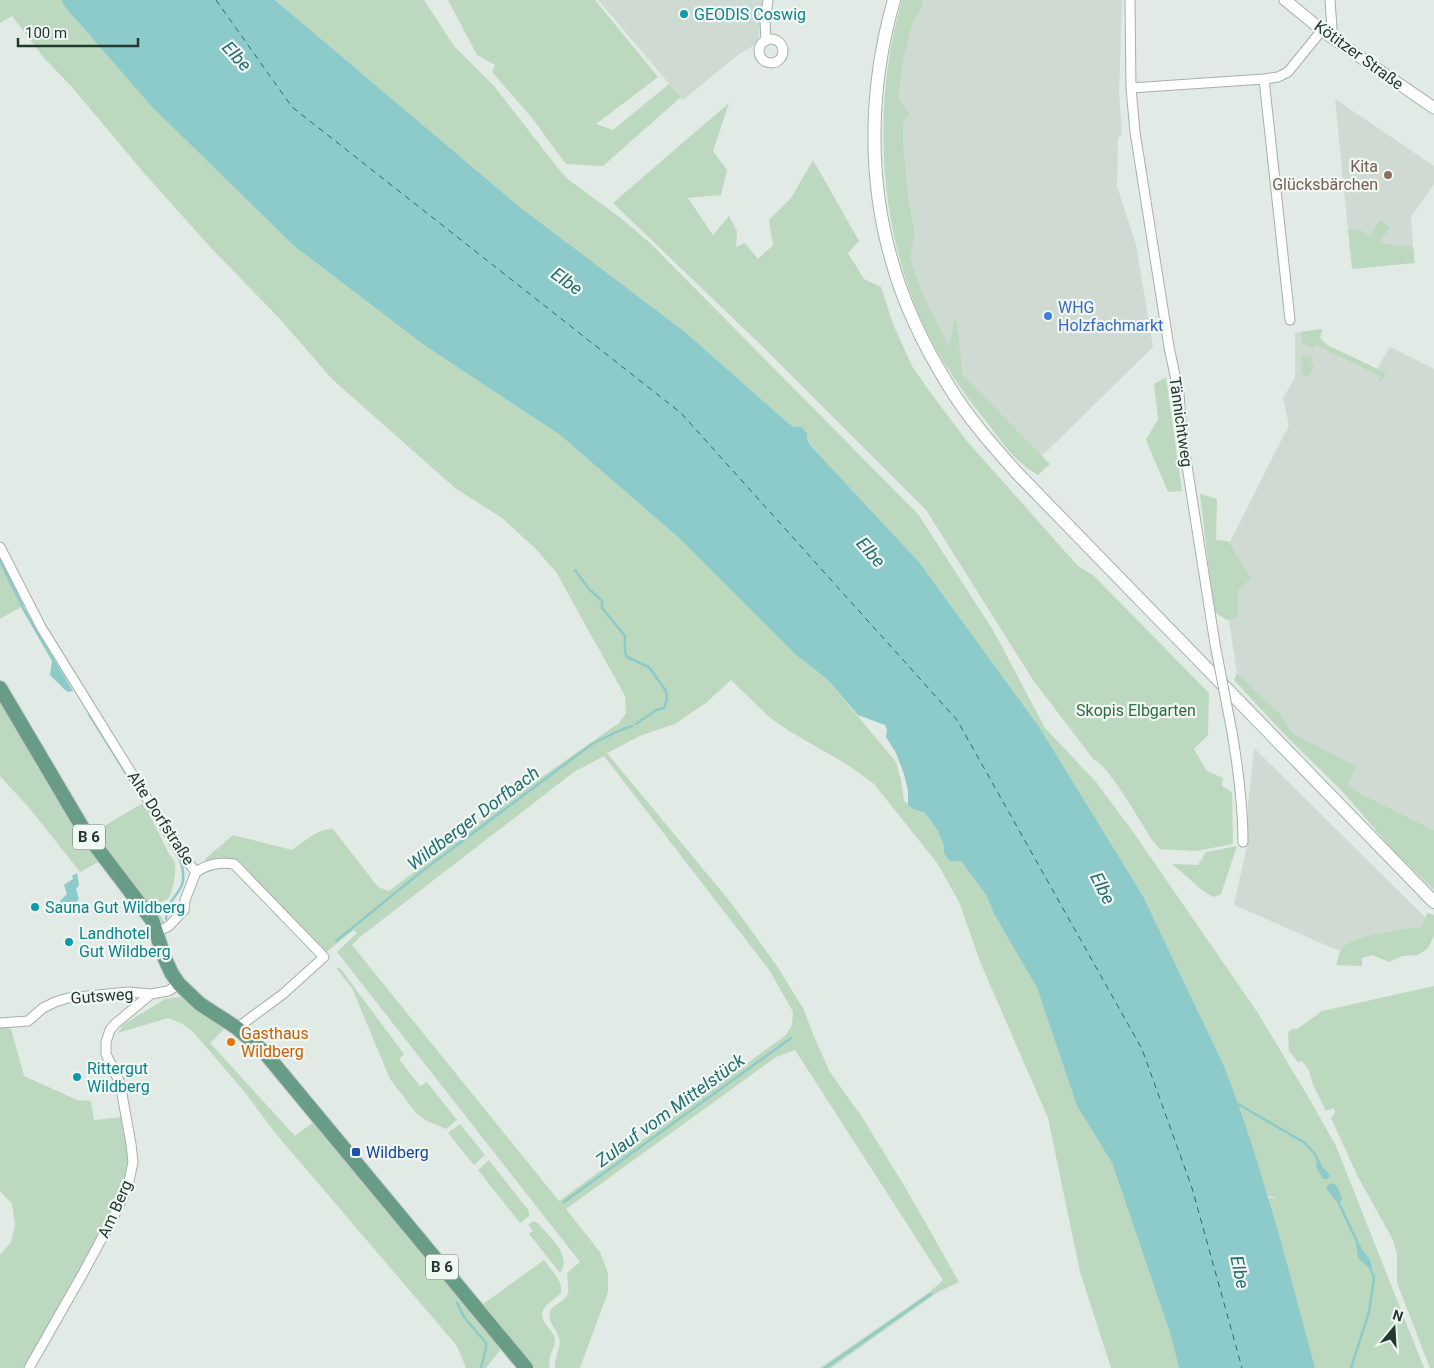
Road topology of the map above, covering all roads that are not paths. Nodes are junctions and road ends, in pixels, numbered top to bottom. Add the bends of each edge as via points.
1 (768, 0) edge
2 (894, 0) edge
3 (1130, 0) edge
4 (1285, 0) edge
5 (1330, 0) edge
6 (1325, 32) junction
7 (766, 41) dead end
8 (1264, 80) junction
9 (1131, 88) junction
10 (1434, 108) edge
11 (1290, 320) dead end
12 (0, 547) edge
13 (0, 688) edge
14 (1243, 842) dead end
15 (196, 872) junction
16 (1434, 902) edge
17 (157, 932) junction
18 (179, 984) junction
19 (151, 994) junction
20 (0, 1023) edge
21 (237, 1028) junction
22 (29, 1368) edge
23 (526, 1368) edge

1 - 7 street
2 - 16 main road via 877,82 874,141 879,202 890,258 930,354 982,432 1018,474
3 - 9 street, Tännichtweg
4 - 6 street, Kötitzer Straße
5 - 6 street via 1332,28
6 - 8 street via 1288,72
6 - 10 street, Kötitzer Straße
8 - 9 street
8 - 11 street
9 - 14 street, Tännichtweg, bridge via 1136,141 1179,394 1182,434 1215,644 1238,765
12 - 15 street, Alte Dorfstraße via 41,627 182,855
13 - 17 main road, B 6 via 86,832 145,909
15 - 17 street via 184,910
15 - 21 street, Alte Dorfstraße via 221,862 234,864 324,957 283,994
17 - 18 main road, B 6 via 165,959
18 - 19 street, Gutsweg via 168,991
18 - 21 main road, B 6 via 200,1004
19 - 20 street, Gutsweg via 128,992 68,998 42,1008 28,1021
19 - 22 street, Am Berg via 110,1030 106,1042 106,1054 120,1083 132,1144 133,1162 128,1186 92,1258
21 - 23 main road, B 6 via 264,1053

